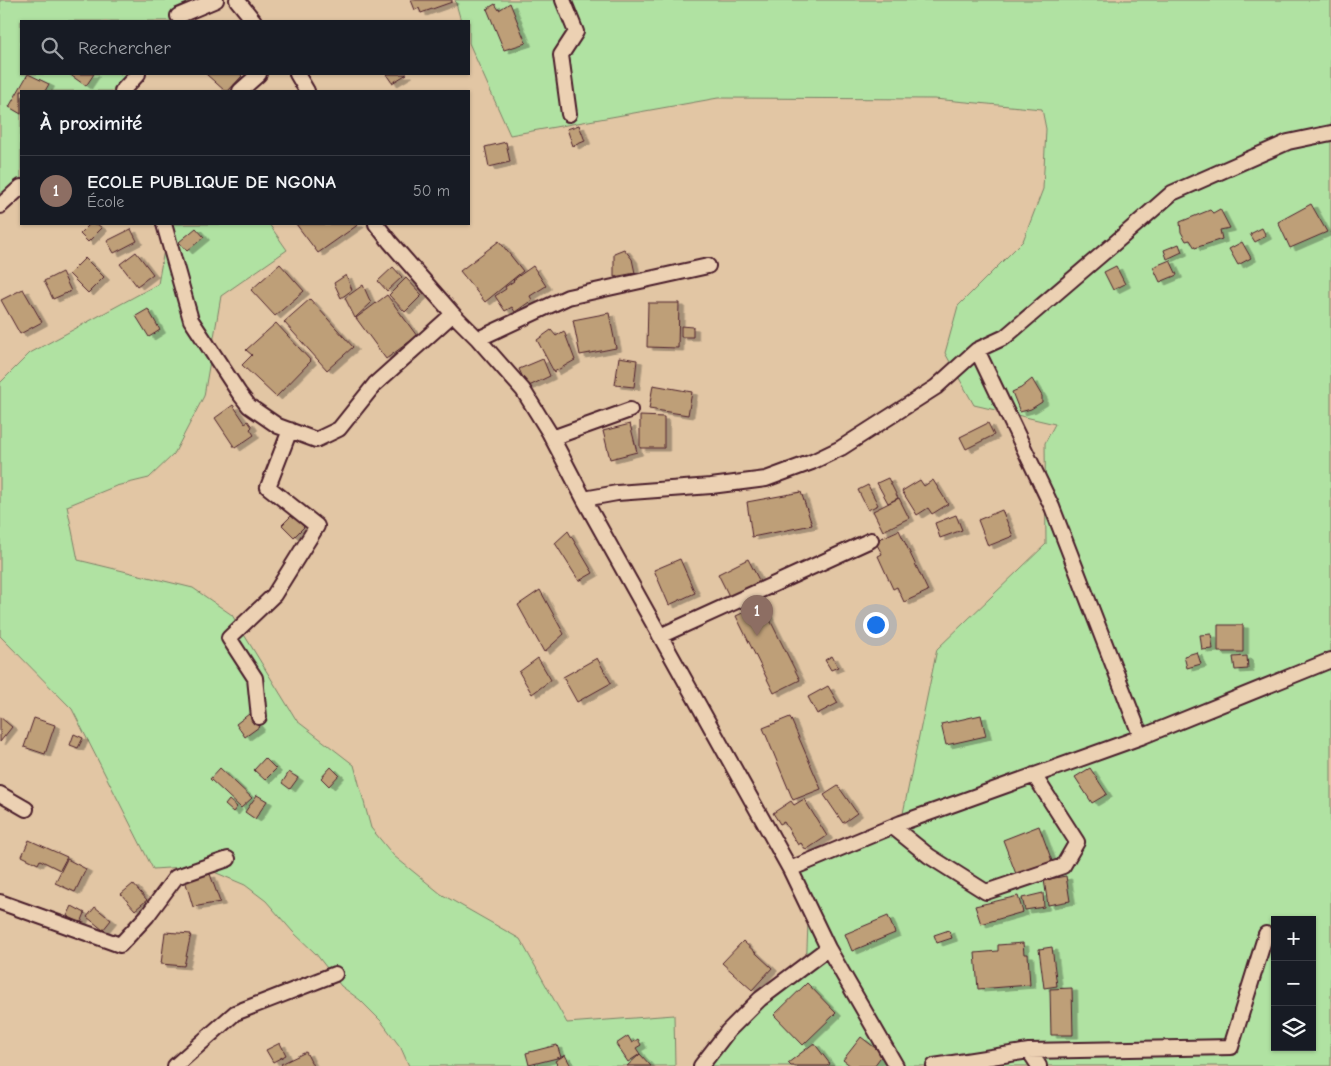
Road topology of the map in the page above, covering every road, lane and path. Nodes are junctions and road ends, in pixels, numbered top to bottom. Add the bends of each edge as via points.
1 (184, 0) edge
2 (216, 0) edge
3 (238, 0) edge
4 (563, 0) edge
5 (176, 18) edge
6 (253, 20) edge
7 (137, 75) edge
8 (258, 75) edge
9 (298, 75) edge
10 (123, 90) edge
11 (241, 90) edge
12 (306, 90) edge
13 (569, 114) dead end
14 (1331, 133) edge
15 (20, 188) edge
16 (0, 206) edge
17 (164, 225) edge
18 (377, 225) edge
19 (708, 266) dead end
20 (453, 314) junction
21 (478, 339) junction
22 (977, 350) junction
23 (630, 410) dead end
24 (290, 430) junction
25 (552, 438) junction
26 (584, 499) junction
27 (871, 540) dead end
28 (660, 636) junction
29 (1331, 660) edge
30 (259, 717) dead end
31 (1141, 737) junction
32 (1034, 775) junction
33 (0, 794) edge
34 (26, 809) dead end
35 (893, 827) junction
36 (228, 859) dead end
37 (790, 869) junction
38 (0, 903) edge
39 (1266, 934) dead end
40 (828, 948) junction
41 (334, 974) dead end
42 (1029, 1051) junction
43 (889, 1062) edge
44 (175, 1066) edge
45 (700, 1066) edge
46 (934, 1066) edge
47 (1039, 1066) edge

1 - 5 street
2 - 5 street
3 - 6 street
4 - 13 street via 576,32 561,55
7 - 10 street
8 - 11 street
9 - 12 street
14 - 22 street via 1288,142 1172,193 1005,337
15 - 16 street
17 - 24 street via 191,320 249,406 278,426
18 - 20 street
19 - 21 street via 568,297
20 - 21 street
20 - 24 street via 375,384 340,429 316,440
21 - 25 street via 523,390
22 - 26 street via 936,387 841,448 812,462 766,479
22 - 31 street via 1052,506
23 - 25 street
24 - 30 street via 268,487 317,526 274,595 229,638 254,678
25 - 26 street
26 - 28 street
27 - 28 street
28 - 37 street
29 - 31 street
31 - 32 street
32 - 35 street
32 - 35 street via 1078,842 1063,866 986,892 929,856
33 - 34 street
35 - 37 street
36 - 38 street via 176,877 120,945
37 - 40 street
39 - 42 street via 1231,1048
40 - 43 street
40 - 45 street via 760,999
41 - 44 street via 235,1013
42 - 46 street
42 - 47 street

